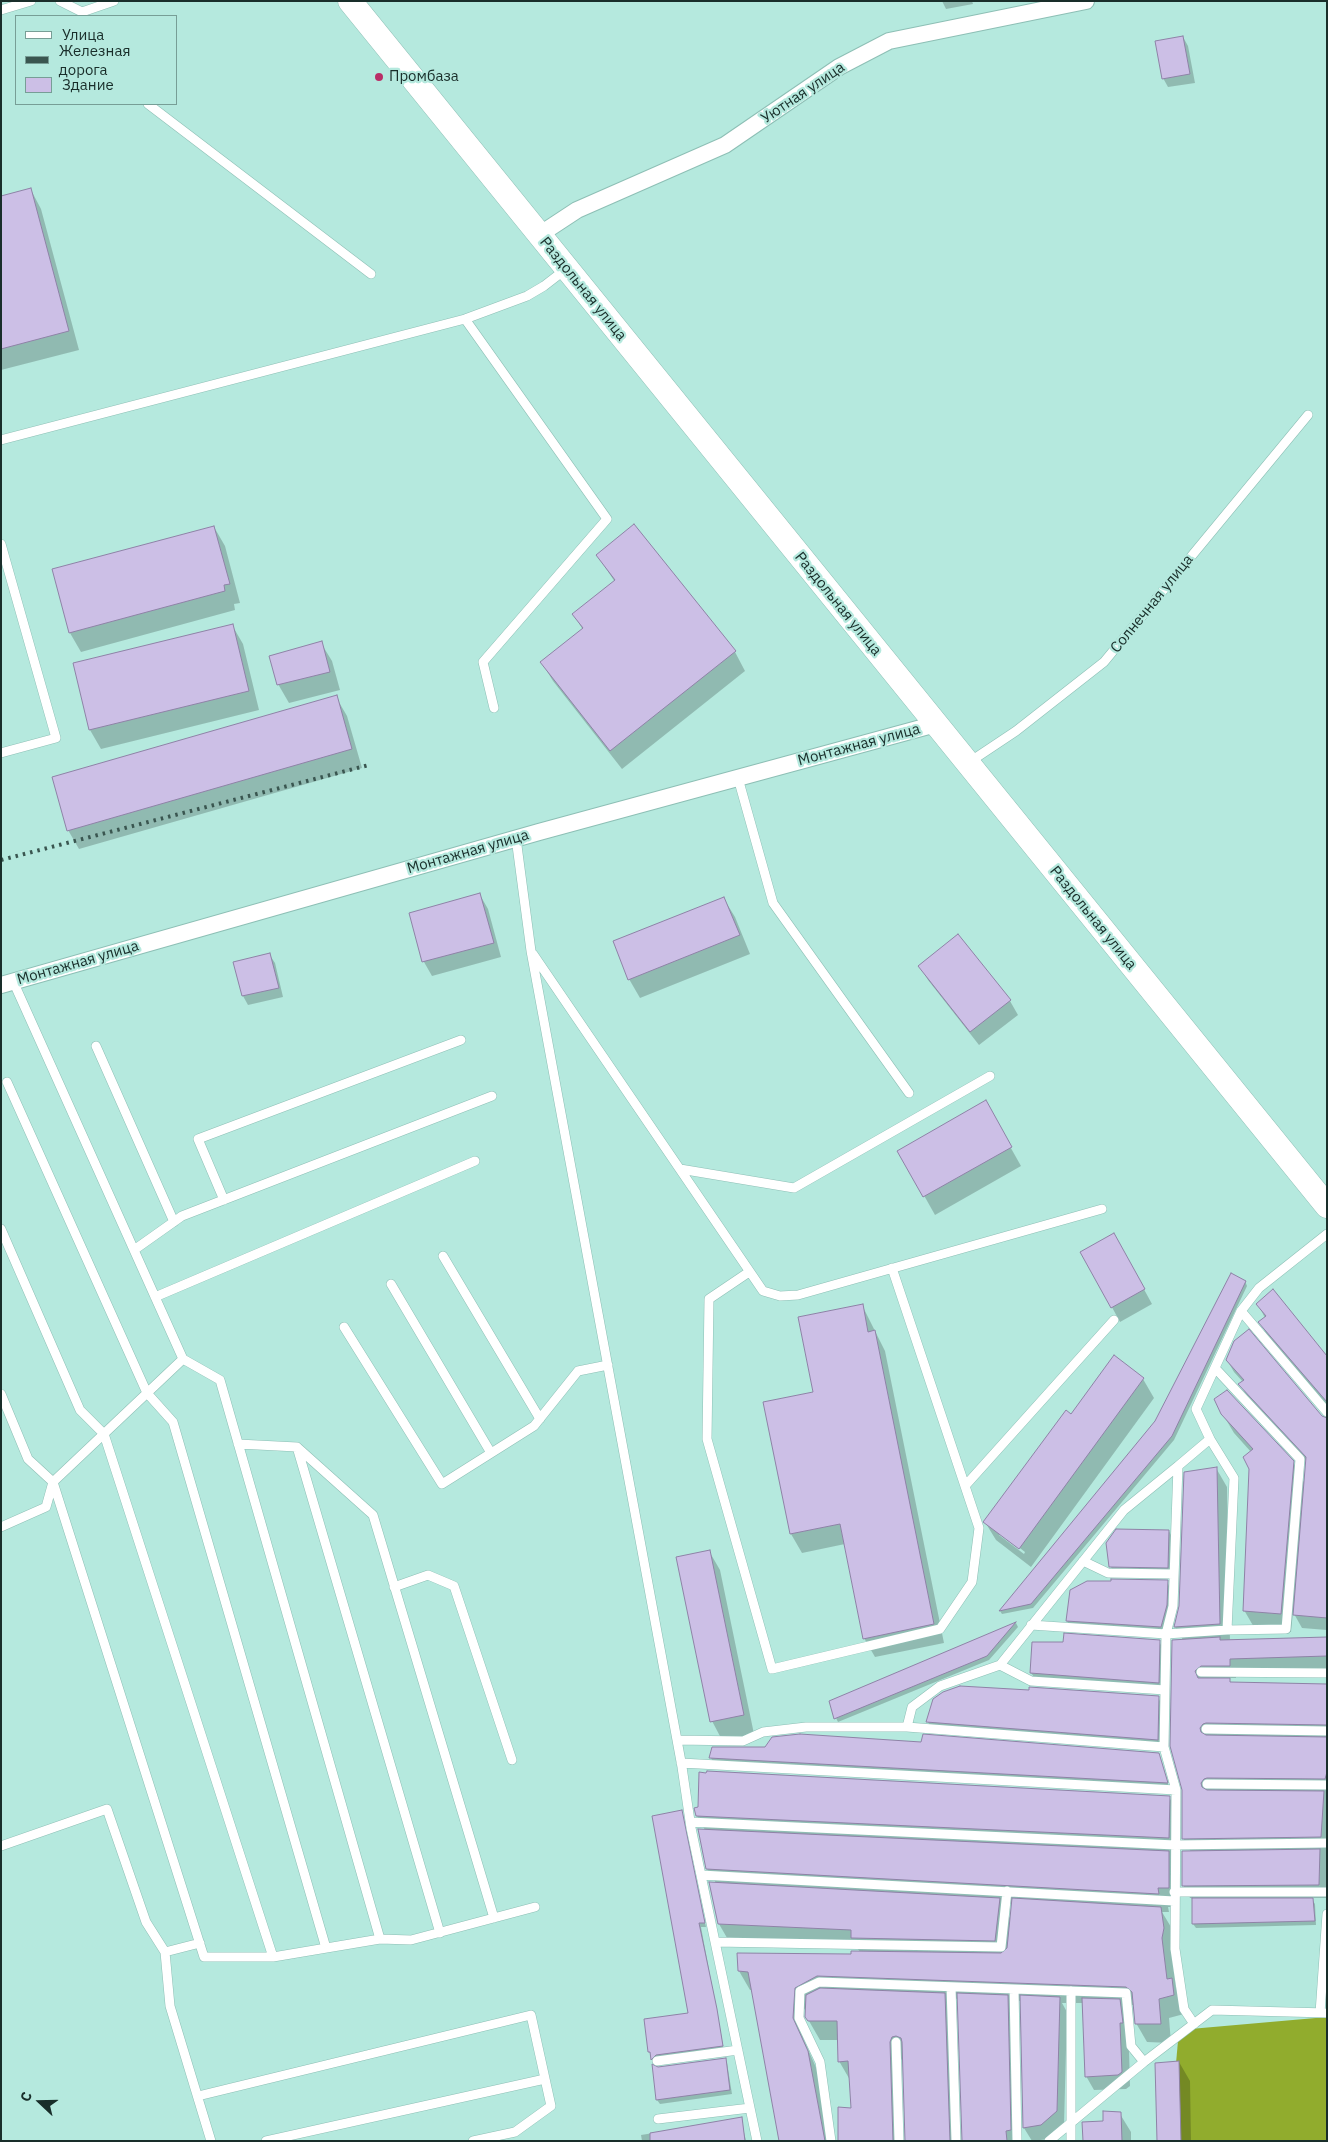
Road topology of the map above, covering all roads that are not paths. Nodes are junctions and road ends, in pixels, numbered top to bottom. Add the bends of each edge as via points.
1 (31, 1) edge
2 (60, 1) edge
3 (114, 1) edge
4 (350, 1) edge
5 (1086, 1) edge
6 (1, 10) edge
7 (82, 14) edge
8 (149, 105) edge
9 (539, 235) junction
10 (566, 269) junction
11 (371, 274) dead end
12 (465, 319) junction
13 (1308, 415) dead end
14 (1, 440) edge
15 (1, 544) edge
16 (494, 708) dead end
17 (936, 724) junction
18 (1, 753) edge
19 (968, 764) junction
20 (738, 778) junction
21 (516, 838) junction
22 (531, 951) junction
23 (7, 983) edge
24 (461, 1040) dead end
25 (96, 1046) dead end
26 (990, 1076) dead end
27 (6, 1082) dead end
28 (909, 1093) dead end
29 (492, 1096) dead end
30 (475, 1161) dead end
31 (680, 1169) junction
32 (224, 1200) junction
33 (1327, 1206) edge
34 (1102, 1209) dead end
35 (174, 1222) junction
36 (1, 1229) edge
37 (1327, 1234) edge
38 (134, 1250) junction
39 (443, 1256) dead end
40 (892, 1268) junction
41 (750, 1272) junction
42 (391, 1284) dead end
43 (155, 1297) junction
44 (1241, 1311) junction
45 (1114, 1320) dead end
46 (344, 1327) dead end
47 (183, 1359) junction
48 (608, 1365) junction
49 (1215, 1368) junction
50 (147, 1393) junction
51 (1, 1394) edge
52 (1327, 1412) edge
53 (540, 1419) junction
54 (104, 1434) junction
55 (1210, 1439) junction
56 (238, 1444) junction
57 (297, 1447) junction
58 (491, 1453) junction
59 (1178, 1466) junction
60 (53, 1482) junction
61 (965, 1486) junction
62 (1, 1527) edge
63 (1083, 1561) junction
64 (1174, 1574) junction
65 (394, 1587) junction
66 (1032, 1625) junction
67 (1227, 1630) junction
68 (1166, 1634) junction
69 (1000, 1664) junction
70 (1201, 1672) dead end
71 (1327, 1673) edge
72 (1165, 1690) junction
73 (907, 1727) junction
74 (1206, 1729) dead end
75 (1327, 1731) edge
76 (677, 1740) junction
77 (1164, 1747) junction
78 (512, 1760) dead end
79 (681, 1762) junction
80 (1207, 1784) dead end
81 (1327, 1785) edge
82 (1176, 1790) junction
83 (690, 1822) junction
84 (1327, 1844) edge
85 (1175, 1845) junction
86 (1, 1846) edge
87 (701, 1875) junction
88 (1007, 1891) junction
89 (1327, 1892) edge
90 (1174, 1896) junction
91 (535, 1907) dead end
92 (1327, 1914) edge
93 (494, 1918) junction
94 (440, 1933) junction
95 (380, 1939) junction
96 (715, 1942) junction
97 (200, 1943) junction
98 (326, 1948) junction
99 (164, 1952) junction
100 (273, 1957) junction
101 (951, 1987) junction
102 (1014, 1989) junction
103 (1071, 1991) junction
104 (1323, 2013) edge
105 (1194, 2024) junction
106 (896, 2042) dead end
107 (738, 2050) junction
108 (657, 2060) dead end
109 (1144, 2062) junction
110 (545, 2079) junction
111 (198, 2096) junction
112 (750, 2108) junction
113 (658, 2119) dead end
114 (1070, 2123) junction
115 (212, 2141) edge
116 (266, 2141) edge
117 (473, 2141) edge
118 (757, 2141) edge
119 (831, 2141) edge
120 (900, 2141) edge
121 (956, 2141) edge
122 (1017, 2141) edge
123 (1049, 2141) edge
124 (1071, 2141) edge

1 - 6 lane
2 - 7 lane
3 - 7 lane
4 - 9 main road, Раздольная улица
5 - 9 street, Уютная улица via 889,42 839,67 725,145 576,210
8 - 11 lane
9 - 10 main road, Раздольная улица
10 - 12 lane via 527,296
10 - 17 main road, Раздольная улица
12 - 14 lane
12 - 16 lane via 607,519 483,662
13 - 19 lane, Солнечная улица via 1104,662
15 - 18 lane via 56,738
17 - 19 main road, Раздольная улица
17 - 20 street, Монтажная улица
19 - 33 main road, Раздольная улица
20 - 21 street, Монтажная улица
20 - 28 lane via 773,903
21 - 22 lane
21 - 23 street, Монтажная улица
22 - 31 lane
22 - 48 lane
23 - 38 lane
24 - 32 lane via 198,1139
25 - 35 lane
26 - 31 lane via 794,1188
27 - 50 lane
29 - 32 lane
30 - 43 lane
31 - 41 lane
32 - 35 lane
34 - 40 lane
35 - 38 lane
36 - 54 lane via 80,1410
37 - 44 lane via 1259,1288
38 - 43 lane
39 - 53 lane
40 - 41 lane via 798,1295 780,1296 763,1291
40 - 61 lane
41 - 61 lane via 709,1299 707,1439 772,1669 940,1629 972,1582 979,1528
42 - 58 lane
43 - 47 lane
44 - 49 lane
44 - 52 lane
45 - 61 lane
46 - 58 lane via 442,1484
47 - 50 lane
47 - 56 lane via 220,1380
48 - 53 lane via 578,1371
48 - 76 lane
49 - 55 lane via 1196,1409
49 - 67 lane via 1300,1459 1286,1629
50 - 54 lane
50 - 98 lane via 173,1422
51 - 60 lane via 28,1459
53 - 58 lane
54 - 60 lane
54 - 100 lane
55 - 59 lane
55 - 67 lane via 1234,1478
56 - 57 lane
56 - 95 lane
57 - 65 lane via 372,1515
57 - 94 lane
59 - 63 lane via 1124,1510
59 - 64 lane
60 - 62 lane via 46,1507
60 - 97 lane
63 - 64 lane via 1108,1573
63 - 66 lane
64 - 68 lane via 1173,1606
65 - 78 lane via 428,1575 454,1586
65 - 93 lane
66 - 68 lane
66 - 69 lane
67 - 68 lane
68 - 72 lane
69 - 72 lane via 1031,1681
69 - 73 lane via 940,1686 912,1707
70 - 71 lane
72 - 77 lane
73 - 76 lane via 806,1727 763,1732 743,1741
73 - 77 lane
74 - 75 lane
76 - 79 lane
77 - 82 lane
79 - 82 lane
79 - 83 lane
80 - 81 lane
82 - 85 lane
83 - 85 lane
83 - 87 lane
84 - 85 lane
85 - 90 lane
86 - 99 lane via 107,1809 146,1922
87 - 88 lane
87 - 96 lane
88 - 90 lane
88 - 96 lane via 1001,1946
89 - 90 lane
90 - 105 lane via 1175,1949 1184,2009
91 - 93 lane
92 - 104 lane
93 - 94 lane
94 - 95 lane via 412,1940
95 - 98 lane
96 - 107 lane
97 - 99 lane
97 - 100 lane via 204,1957
98 - 100 lane
99 - 111 lane via 170,2006
101 - 102 lane
101 - 119 lane via 819,1982 800,1991 799,2018 820,2062
101 - 121 lane
102 - 103 lane
102 - 122 lane
103 - 109 lane via 1126,1992 1131,2046
103 - 114 lane
104 - 105 lane via 1212,2010
105 - 109 lane
106 - 120 lane
107 - 108 lane
107 - 112 lane
109 - 114 lane
110 - 111 lane via 531,2015
110 - 116 lane
110 - 117 lane via 551,2106 515,2132
111 - 115 lane
112 - 113 lane
112 - 118 lane
114 - 123 lane
114 - 124 lane

